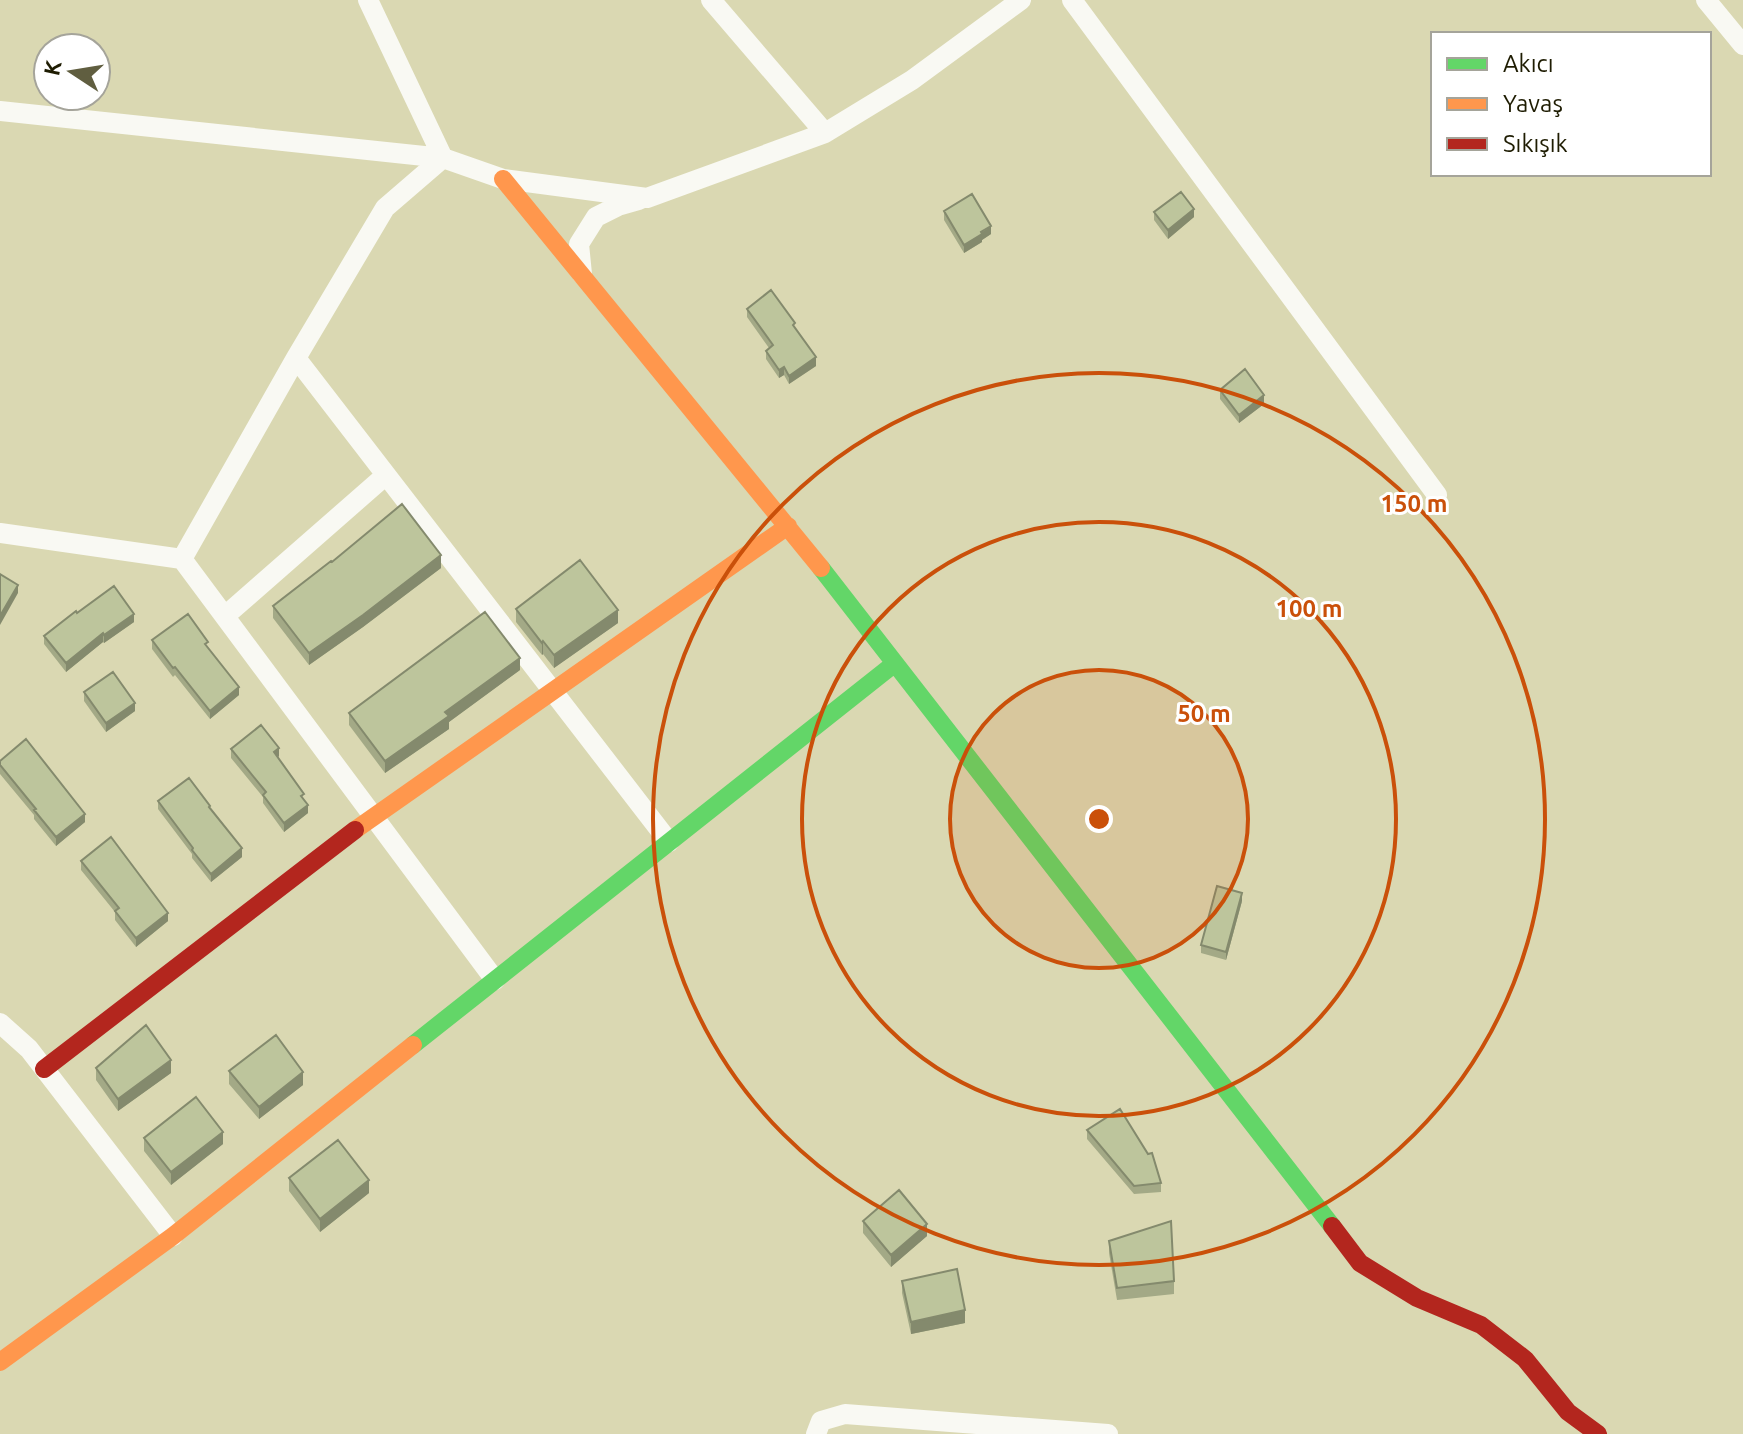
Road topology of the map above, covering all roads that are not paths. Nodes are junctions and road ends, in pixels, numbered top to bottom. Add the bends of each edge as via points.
1 (368, 0) edge
2 (711, 0) edge
3 (1021, 0) edge
4 (1072, 0) edge
5 (1706, 0) edge
6 (1743, 45) edge
7 (0, 111) edge
8 (825, 133) junction
9 (443, 158) junction
10 (503, 179) junction
11 (647, 198) junction
12 (582, 274) junction
13 (296, 358) junction
14 (386, 475) junction
15 (1437, 495) dead end
16 (788, 526) junction
17 (0, 533) edge
18 (182, 559) junction
19 (225, 616) junction
20 (894, 664) junction
21 (553, 691) junction
22 (373, 816) junction
23 (669, 842) junction
24 (495, 980) junction
25 (0, 1023) edge
26 (44, 1069) junction
27 (173, 1236) junction
28 (0, 1360) edge
29 (816, 1434) edge
30 (1108, 1434) edge
31 (1597, 1434) edge

1 - 9 street
2 - 8 street
3 - 8 street via 912,80
4 - 15 street
5 - 6 street
7 - 9 street
8 - 11 street
9 - 10 street
9 - 13 street via 385,208
10 - 11 street
10 - 12 street
11 - 12 street via 596,217 579,244
12 - 16 street
13 - 14 street
13 - 18 street
14 - 19 street
14 - 21 street
16 - 20 street
16 - 21 street
17 - 18 street
18 - 19 street
19 - 22 street
20 - 23 street
20 - 31 street via 1360,1263 1417,1298 1481,1325 1525,1359 1568,1412
21 - 22 street
21 - 23 street
22 - 24 street
22 - 26 street
23 - 24 street
24 - 27 street
25 - 26 street
26 - 27 street
27 - 28 street
29 - 30 street via 821,1421 845,1414

